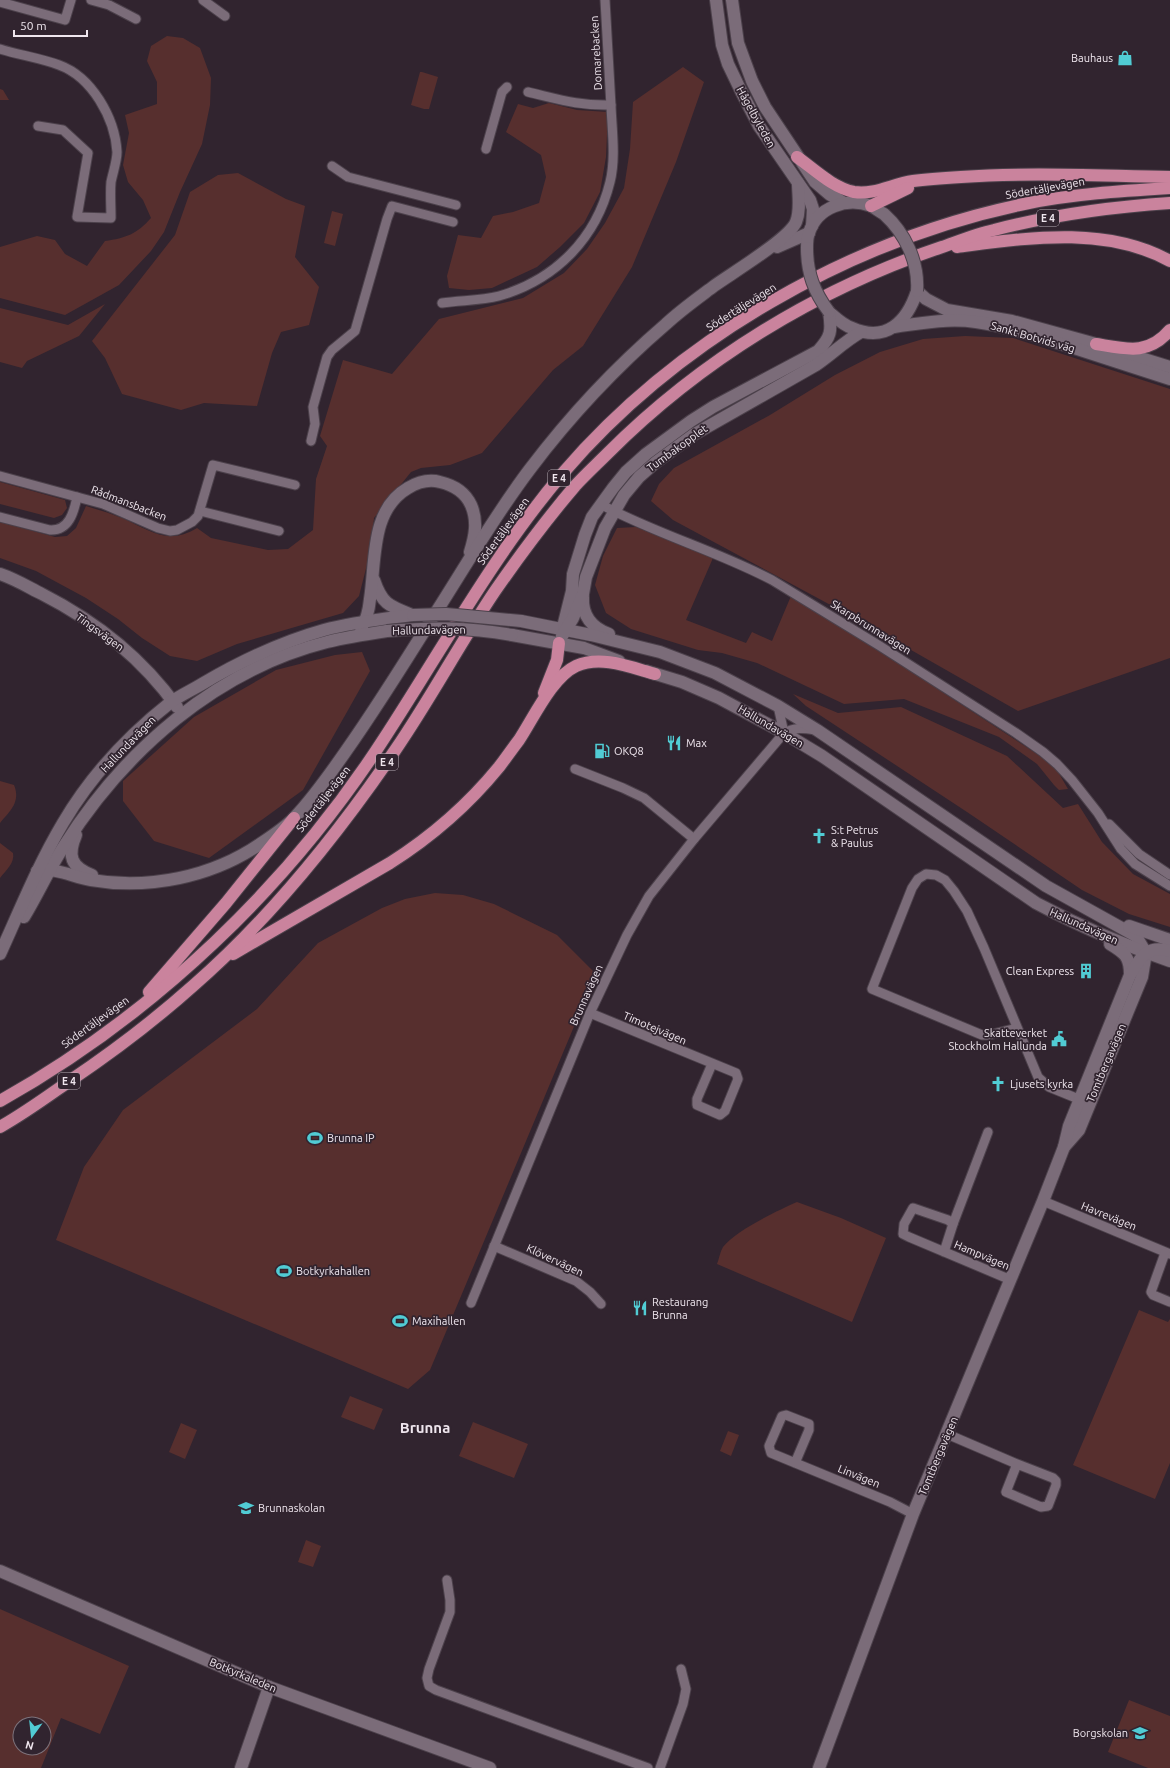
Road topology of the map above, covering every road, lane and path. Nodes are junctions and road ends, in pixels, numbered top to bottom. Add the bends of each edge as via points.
1 (71, 0) edge
2 (91, 0) edge
3 (203, 0) edge
4 (605, 0) edge
5 (716, 0) edge
6 (732, 0) edge
7 (0, 2) edge
8 (225, 16) dead end
9 (136, 19) dead end
10 (0, 50) edge
11 (508, 87) dead end
12 (528, 92) dead end
13 (611, 105) junction
14 (38, 126) dead end
15 (486, 149) dead end
16 (797, 157) junction
17 (332, 166) dead end
18 (1170, 178) edge
19 (938, 179) junction
20 (798, 183) junction
21 (1170, 188) edge
22 (844, 203) junction
23 (1170, 204) edge
24 (456, 205) dead end
25 (871, 206) junction
26 (453, 222) dead end
27 (810, 229) junction
28 (930, 251) junction
29 (1157, 254) junction
30 (759, 255) junction
31 (1170, 261) edge
32 (1170, 271) edge
33 (917, 291) junction
34 (442, 303) dead end
35 (829, 312) junction
36 (893, 327) junction
37 (1170, 330) edge
38 (862, 332) junction
39 (1096, 344) junction
40 (1170, 367) edge
41 (1170, 379) edge
42 (311, 441) dead end
43 (0, 476) edge
44 (294, 485) dead end
45 (77, 497) junction
46 (602, 505) junction
47 (200, 511) junction
48 (614, 511) junction
49 (0, 517) edge
50 (279, 532) dead end
51 (465, 566) junction
52 (0, 574) edge
53 (573, 574) junction
54 (373, 579) junction
55 (583, 594) junction
56 (413, 615) junction
57 (365, 622) junction
58 (539, 624) junction
59 (565, 629) junction
60 (350, 638) junction
61 (559, 643) junction
62 (657, 652) junction
63 (655, 674) junction
64 (173, 702) junction
65 (778, 706) junction
66 (537, 709) junction
67 (181, 714) junction
68 (817, 730) junction
69 (784, 733) junction
70 (575, 769) dead end
71 (1098, 813) junction
72 (294, 818) junction
73 (81, 822) junction
74 (694, 839) junction
75 (50, 870) junction
76 (37, 871) junction
77 (1170, 875) edge
78 (117, 882) junction
79 (1170, 886) edge
80 (1105, 918) junction
81 (1067, 920) junction
82 (1170, 940) edge
83 (1170, 950) edge
84 (1146, 953) junction
85 (0, 955) edge
86 (220, 961) junction
87 (1170, 962) edge
88 (1136, 976) junction
89 (590, 1013) junction
90 (125, 1018) junction
91 (1016, 1028) junction
92 (712, 1064) junction
93 (0, 1101) edge
94 (1084, 1101) junction
95 (0, 1127) edge
96 (988, 1132) dead end
97 (1043, 1201) junction
98 (953, 1224) junction
99 (494, 1246) junction
100 (944, 1252) junction
101 (1168, 1254) edge
102 (1011, 1280) junction
103 (1170, 1302) edge
104 (471, 1303) dead end
105 (600, 1304) dead end
106 (947, 1434) junction
107 (795, 1463) junction
108 (1017, 1464) junction
109 (913, 1514) junction
110 (0, 1571) edge
111 (447, 1580) dead end
112 (681, 1669) dead end
113 (269, 1687) junction
114 (241, 1768) edge
115 (490, 1768) edge
116 (648, 1768) edge
117 (660, 1768) edge
118 (818, 1768) edge

1 - 7 street via 65,20
2 - 9 street via 109,5
3 - 8 street
4 - 13 street, Domarebacken
5 - 20 main road, Hågelbyleden via 722,45 734,78 759,126
6 - 16 main road, Hågelbyleden via 738,43 752,81 765,107
10 - 14 street via 60,65 92,90 104,107 114,132 117,153 111,183 111,218 77,217 88,153 63,130
11 - 15 street via 502,92
12 - 13 street, Domarebacken via 573,103
13 - 34 street, Domarebacken via 613,149 610,181 602,206 582,242 549,274 531,284 498,296
16 - 19 highway via 832,182 852,191 871,192 912,181
16 - 22 main road, Hågelbyleden via 815,182
17 - 24 street via 348,177
18 - 19 highway via 1034,174
19 - 25 highway via 901,190
20 - 27 main road, Hågelbyleden via 813,209
20 - 30 main road via 796,223 791,231
21 - 90 highway, Södertäljevägen / E 4 via 1093,193 1024,204 973,216 918,234 851,260 781,297 717,335 655,383 614,419 564,472 524,522 482,582 384,739 344,796 289,865 184,971
22 - 25 main road
22 - 27 main road via 834,205 825,211
23 - 28 highway, E 4 via 1128,206 1060,215 990,231
25 - 33 main road, bridge via 884,214 895,226 910,251
26 - 42 street via 392,206 386,219 355,331 327,356 313,407 316,424
27 - 30 main road
27 - 35 main road, bridge via 807,248 809,272 813,286
28 - 29 highway via 1049,237 1109,241
28 - 86 highway, E 4 via 844,286 767,328 728,353 672,394 577,484 529,543 493,594 398,746 357,805 301,875
29 - 31 highway
29 - 32 highway
30 - 51 main road via 668,322 630,356 569,420 529,470
33 - 36 main road via 908,313
33 - 39 main road, Sankt Botvids väg via 947,310 1012,321
35 - 38 main road via 844,324
35 - 46 main road, Tumbakopplet via 829,338 818,351 691,421 626,472
36 - 38 main road via 871,333
36 - 41 main road, Sankt Botvids väg via 951,320 996,325
37 - 39 highway via 1157,343 1144,348 1129,350
38 - 48 main road, Tumbakopplet via 846,340 816,365 716,421 670,451 639,477
39 - 40 main road, Sankt Botvids väg
43 - 45 street, Rådmansbacken
44 - 47 street, Rådmansbacken via 213,465
45 - 47 street, Rådmansbacken via 103,504 170,531 188,524
45 - 49 street, Rådmansbacken via 73,514 58,530
46 - 48 street, Skarpbrunnavägen
46 - 53 main road, Tumbakopplet via 592,517
47 - 50 street
48 - 55 main road, Tumbakopplet via 604,528 586,577
48 - 71 street, Skarpbrunnavägen via 746,566 810,602 1043,752 1057,764
51 - 54 main road via 474,540 474,512 462,492 440,482 428,480 398,494 385,510 378,535
51 - 72 main road via 367,721 329,776
52 - 64 main road, Tingsvägen via 58,602 97,627 131,655
53 - 58 main road, Tumbakopplet via 556,616
53 - 59 main road, Tumbakopplet
54 - 56 main road via 383,601
54 - 57 main road
55 - 59 main road, Tumbakopplet via 573,618
55 - 62 main road via 584,613 595,627
56 - 57 main road, Hallundavägen
56 - 58 main road, Hallundavägen, bridge via 446,614
57 - 60 main road
57 - 64 main road, Hallundavägen via 317,632 246,659
58 - 59 main road, Hallundavägen
59 - 61 main road, Tumbakopplet
59 - 62 main road, Hallundavägen
60 - 61 main road, Hallundavägen, bridge via 387,631 446,627 512,634
60 - 67 main road, Hallundavägen via 326,643 264,666 225,685
61 - 63 main road, Hallundavägen via 584,648
61 - 66 highway via 557,660
62 - 65 main road, Hallundavägen via 715,673
63 - 66 highway via 616,663 589,662 575,666 561,678
63 - 69 main road, Hallundavägen via 719,698
64 - 67 main road, Tingsvägen
64 - 76 main road, Hallundavägen via 140,728 99,773 63,823
65 - 68 main road, Hallundavägen
65 - 69 street
66 - 86 highway via 519,740 486,782 413,849
67 - 73 main road, Hallundavägen via 121,770
68 - 69 street via 799,728
68 - 80 main road, Hallundavägen via 1046,886
69 - 74 street, Brunnavägen
69 - 81 main road, Hallundavägen via 828,760 1036,903
70 - 74 street via 644,798
71 - 77 street, Skarpbrunnavägen via 1139,854
71 - 79 street, Skarpbrunnavägen via 1121,849 1135,864
72 - 78 main road via 242,856 221,865 170,880
72 - 90 highway via 226,903
73 - 75 main road, Hallundavägen
73 - 78 main road via 72,846 74,864 84,872
74 - 89 street, Brunnavägen via 646,902 627,935
75 - 76 main road
75 - 78 main road via 92,880
75 - 85 main road, Hallundavägen
76 - 85 main road, Hallundavägen
80 - 82 main road, Hallundavägen
80 - 84 main road, Hallundavägen via 1136,936
81 - 84 main road, Hallundavägen
81 - 88 main road via 1121,950
83 - 84 main road via 1158,948
84 - 87 main road, Hallundavägen
84 - 88 main road, Tomtbergavägen
86 - 95 highway, E 4 via 194,985 92,1066
87 - 88 main road, Tomtbergavägen via 1158,964
88 - 94 main road, Tomtbergavägen
89 - 92 street, Timotejvägen
89 - 99 street, Brunnavägen
90 - 93 highway, Södertäljevägen / E 4 via 82,1050
91 - 91 street via 967,911 945,880 936,875 926,874 918,879 912,888 872,989 982,1035
91 - 94 street via 1038,1077 1049,1087
92 - 92 street, Timotejvägen via 736,1073 738,1079 725,1111 720,1115 697,1105
94 - 97 main road, Tomtbergavägen via 1069,1126
96 - 98 street
97 - 101 street, Havrevägen
97 - 102 main road, Tomtbergavägen
98 - 100 street, Hampvägen
98 - 100 street, Hampvägen via 913,1208 904,1224 903,1234
99 - 104 street, Brunnavägen
99 - 105 street, Klövervägen via 576,1281
100 - 102 street, Hampvägen
101 - 103 street, Havrevägen via 1151,1292
102 - 106 main road, Tomtbergavägen
106 - 108 street
106 - 109 main road, Tomtbergavägen
107 - 107 street, Linvägen via 769,1450 782,1416 786,1415 809,1424
107 - 109 street, Linvägen
108 - 108 street via 1006,1492 1041,1507 1048,1506 1056,1481
109 - 118 main road, Tomtbergavägen
110 - 113 main road, Botkyrkaleden
111 - 116 street via 450,1612 429,1669 429,1686
112 - 117 street via 686,1689 683,1704
113 - 114 main road
113 - 115 main road, Botkyrkaleden

